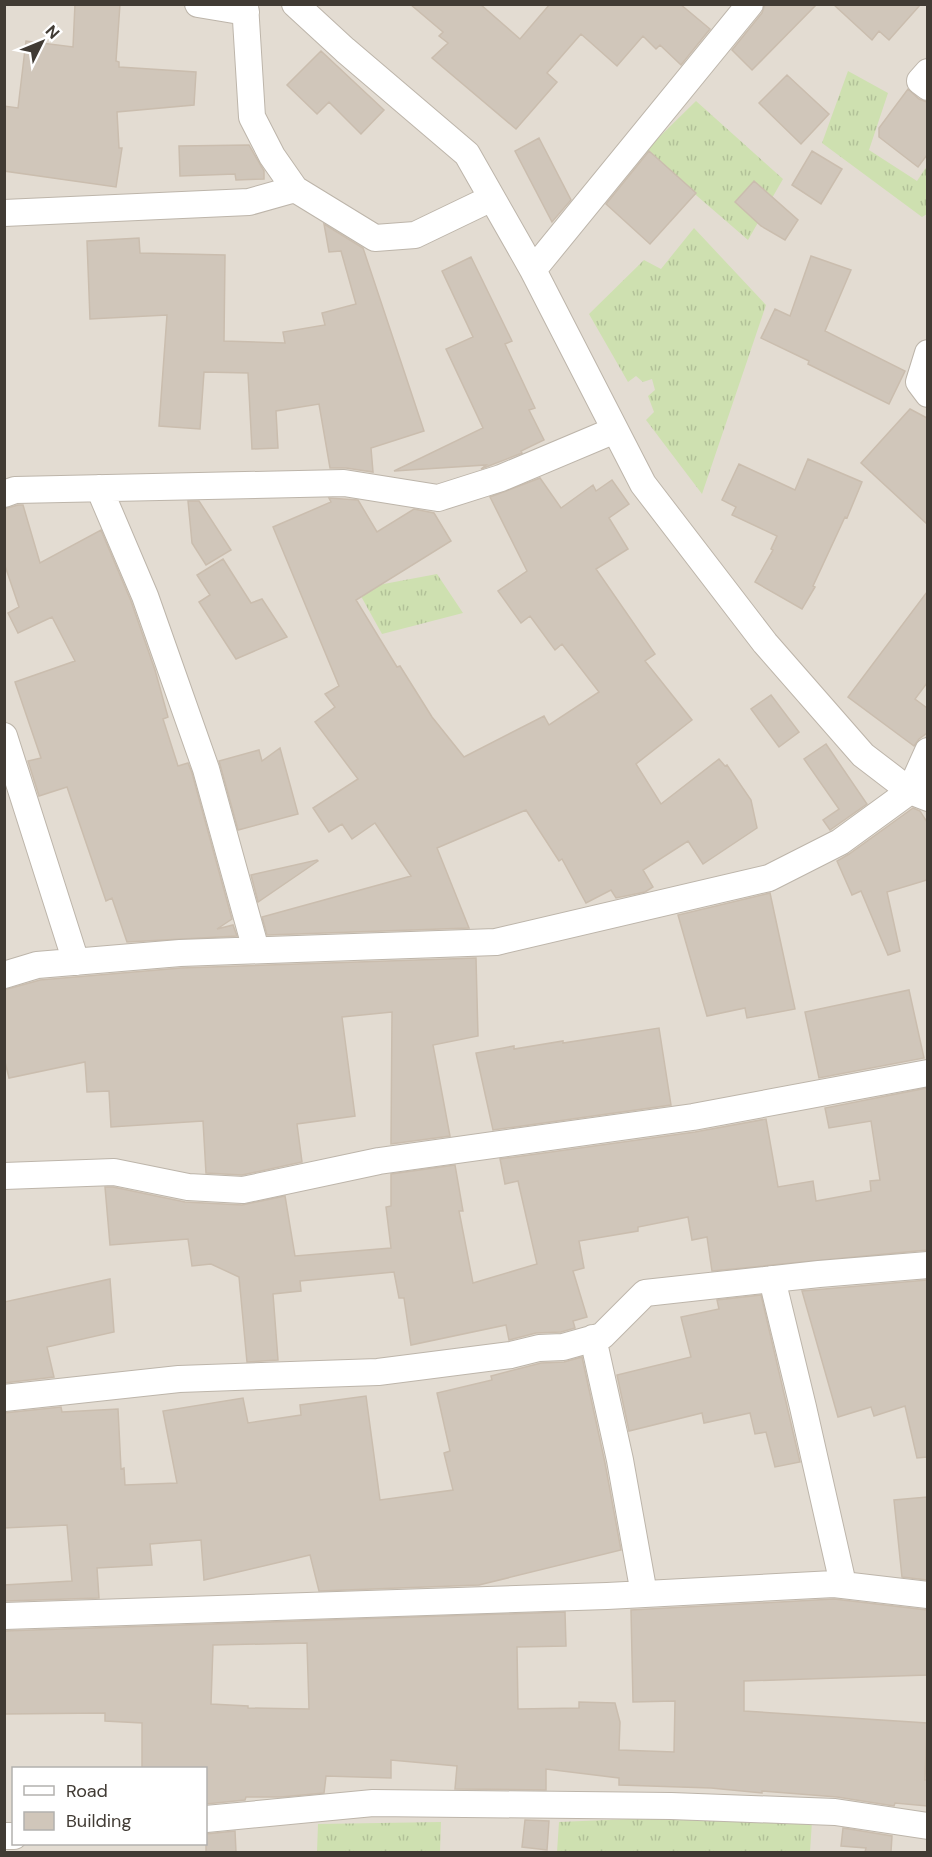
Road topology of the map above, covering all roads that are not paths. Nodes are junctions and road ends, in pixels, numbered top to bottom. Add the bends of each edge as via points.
1 (198, 4) edge
2 (295, 4) edge
3 (750, 4) edge
4 (246, 8) edge
5 (927, 72) edge
6 (927, 87) edge
7 (295, 189) junction
8 (492, 198) junction
9 (4, 213) edge
10 (533, 270) junction
11 (927, 353) edge
12 (927, 394) edge
13 (615, 430) junction
14 (99, 488) junction
15 (4, 494) edge
16 (4, 736) edge
17 (927, 751) edge
18 (919, 794) edge
19 (256, 950) junction
20 (76, 962) junction
21 (4, 975) edge
22 (927, 1073) edge
23 (4, 1176) edge
24 (927, 1265) edge
25 (772, 1279) junction
26 (593, 1338) junction
27 (4, 1398) edge
28 (843, 1584) junction
29 (644, 1594) junction
30 (927, 1595) edge
31 (4, 1616) edge
32 (207, 1819) edge
33 (927, 1826) edge

1 - 4 street
2 - 8 street via 467,154
3 - 10 street
4 - 7 street via 252,117
5 - 6 street via 920,81
7 - 8 street via 375,238 415,235
7 - 9 street via 249,202
8 - 10 street
10 - 13 street
11 - 12 street via 919,382
13 - 14 street via 501,478 438,498 344,483
13 - 18 street via 643,484 765,643 863,755
14 - 15 street via 15,490
14 - 19 street via 145,596 206,768
16 - 20 street
17 - 18 street
18 - 19 street via 840,842 769,878 496,942
19 - 20 street
20 - 21 street via 38,965
22 - 23 street via 693,1117 379,1161 243,1190 188,1187 114,1172
24 - 25 street
25 - 26 street via 645,1293 602,1336
25 - 28 street
26 - 27 street via 563,1347 378,1372 179,1379
26 - 29 street
28 - 29 street
28 - 30 street
29 - 31 street
32 - 33 street via 373,1803 835,1812

